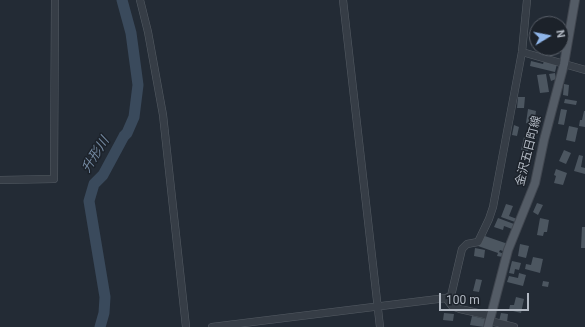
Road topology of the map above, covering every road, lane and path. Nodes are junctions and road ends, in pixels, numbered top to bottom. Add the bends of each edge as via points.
1 (55, 0) edge
2 (140, 0) edge
3 (343, 0) edge
4 (526, 0) edge
5 (575, 0) edge
6 (522, 52) junction
7 (564, 64) junction
8 (585, 70) edge
9 (0, 180) edge
10 (446, 298) junction
11 (378, 306) junction
12 (490, 321) edge
13 (186, 327) edge
14 (212, 327) edge
15 (380, 327) edge
16 (514, 327) edge

1 - 9 street via 54,179
2 - 13 street via 163,115
3 - 11 street
4 - 6 street
5 - 7 main road, 金沢五日町線
6 - 7 street
6 - 10 street via 491,213 478,242 467,244 462,249 452,293
7 - 8 street
7 - 12 main road, 金沢五日町線 via 535,183 508,250
10 - 11 street
10 - 12 street via 452,306
11 - 14 street
11 - 15 street
12 - 16 street

